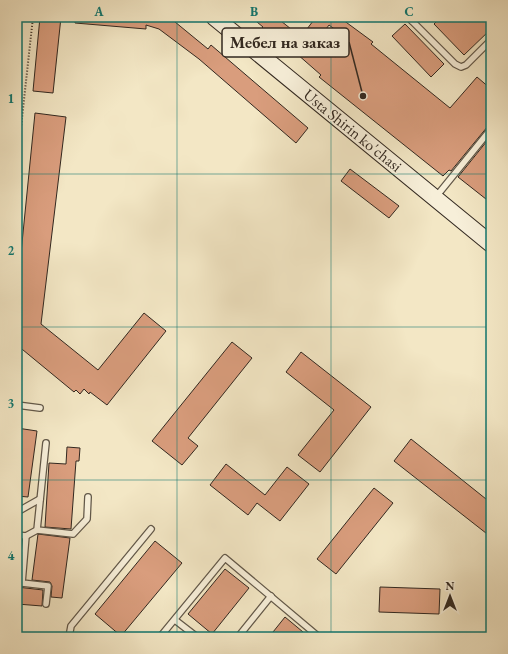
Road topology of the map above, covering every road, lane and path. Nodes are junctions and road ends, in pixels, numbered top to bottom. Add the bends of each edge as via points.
1 (33, 17) edge
2 (214, 17) edge
3 (412, 18) edge
4 (491, 40) edge
5 (491, 129) edge
6 (17, 164) edge
7 (435, 198) junction
8 (491, 244) edge
9 (17, 405) edge
10 (40, 408) dead end
11 (46, 442) dead end
12 (88, 497) dead end
13 (40, 499) junction
14 (17, 512) edge
15 (151, 529) dead end
16 (37, 530) junction
17 (17, 535) edge
18 (26, 536) junction
19 (271, 596) junction
20 (46, 604) dead end
21 (175, 620) junction
22 (69, 637) edge
23 (160, 637) edge
24 (197, 637) edge
25 (238, 637) edge
26 (319, 637) edge

1 - 6 path
2 - 7 main road, Usta Shirin ko'chasi
3 - 4 lane via 455,64 461,67
5 - 7 lane
7 - 8 main road, Usta Shirin ko'chasi
9 - 10 lane
11 - 13 lane
12 - 16 lane via 87,519 73,534
13 - 14 lane
13 - 16 lane
15 - 22 lane via 71,626
16 - 18 lane
17 - 18 lane
18 - 20 lane via 22,583 48,586
19 - 21 lane via 225,558
19 - 25 lane
19 - 26 lane
21 - 23 lane
21 - 24 lane

